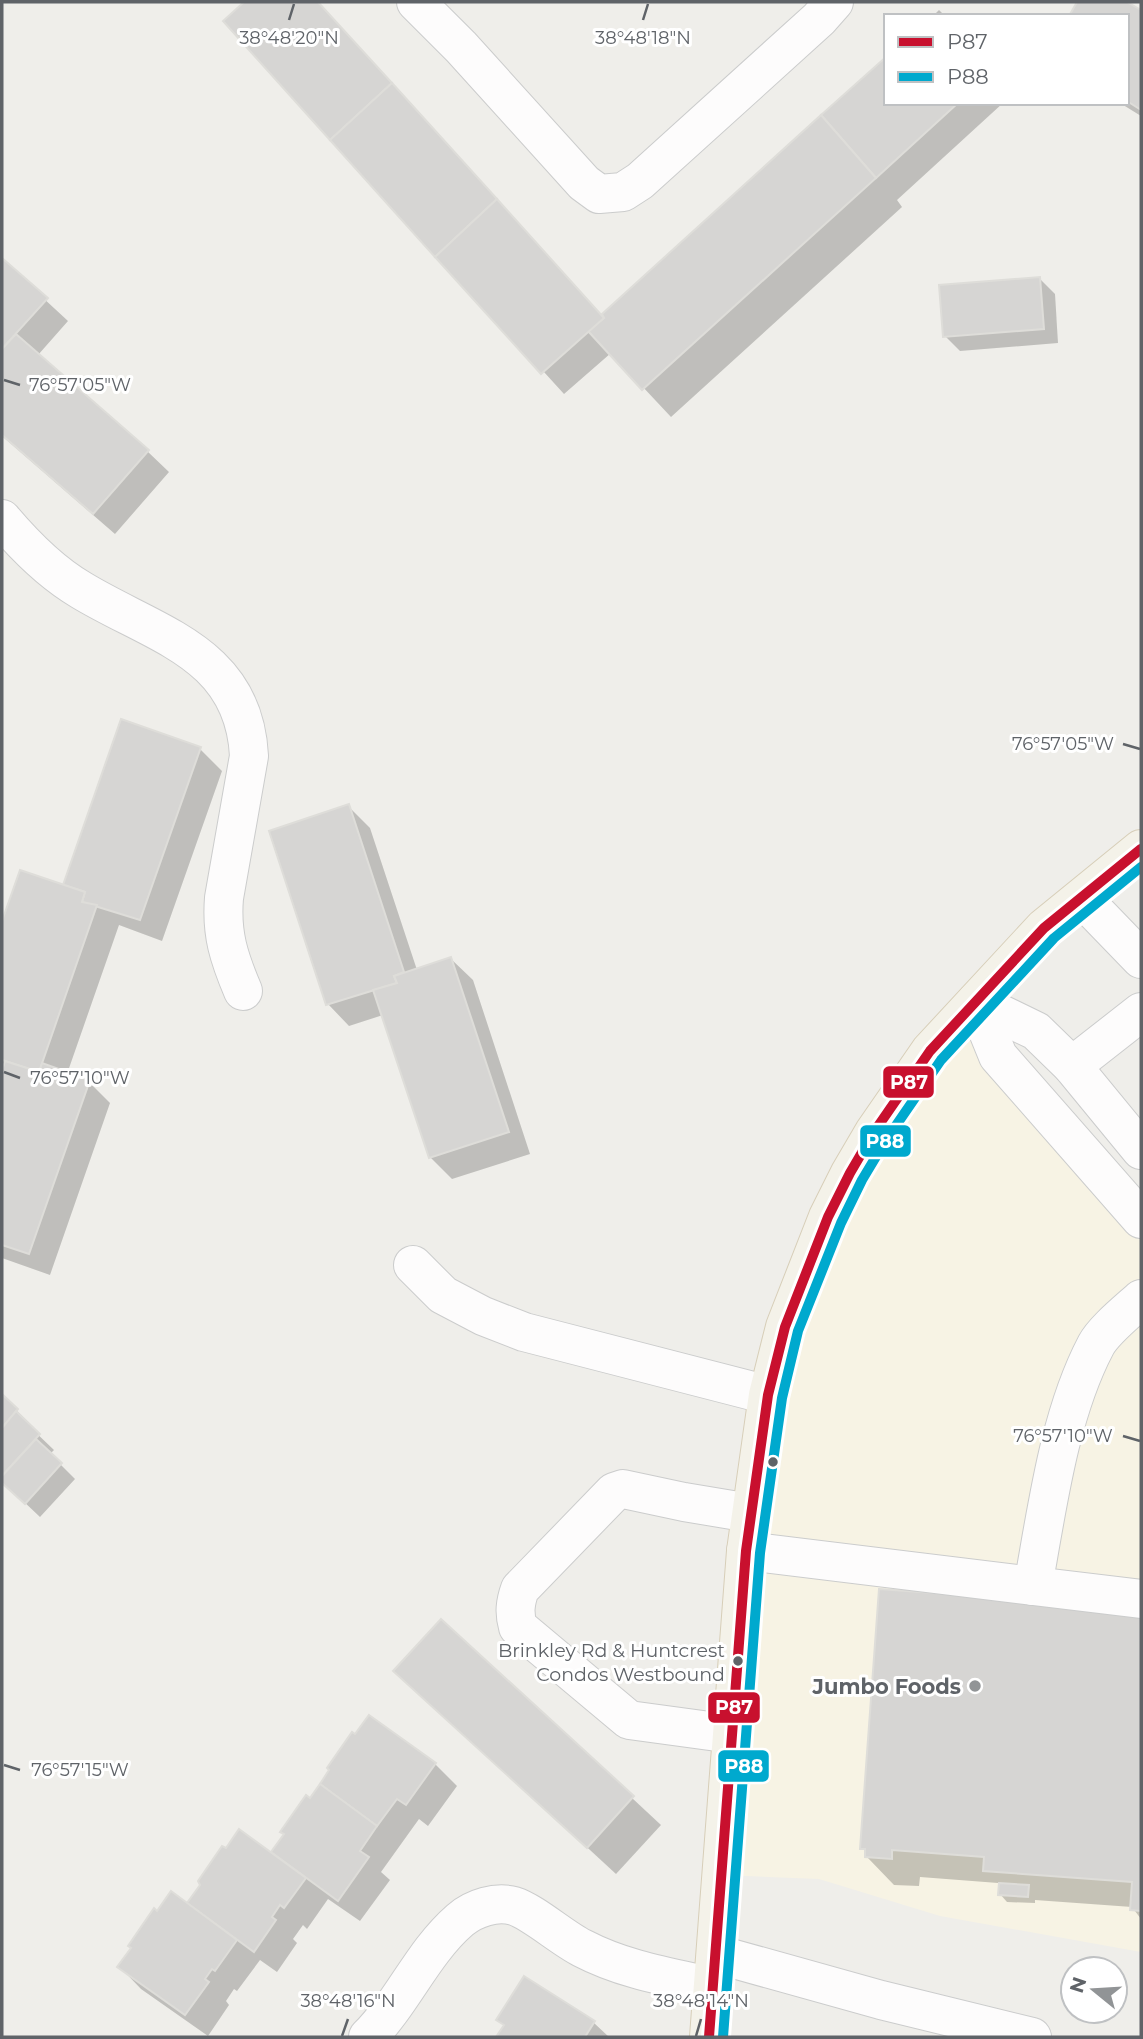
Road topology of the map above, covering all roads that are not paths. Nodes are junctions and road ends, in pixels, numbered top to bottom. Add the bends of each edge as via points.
1 (416, 2) edge
2 (835, 2) edge
3 (2, 519) edge
4 (1141, 849) edge
5 (1082, 898) junction
6 (1141, 959) edge
7 (243, 991) dead end
8 (976, 1002) junction
9 (1141, 1012) edge
10 (1072, 1066) junction
11 (1141, 1150) edge
12 (1141, 1219) edge
13 (413, 1265) dead end
14 (1141, 1299) edge
15 (768, 1395) junction
16 (750, 1513) junction
17 (746, 1551) junction
18 (1033, 1586) junction
19 (1141, 1600) edge
20 (732, 1734) junction
21 (715, 1970) junction
22 (368, 2037) edge
23 (709, 2037) edge
24 (1031, 2037) edge

1 - 2 street via 599,194 623,192 640,181
3 - 7 street via 79,589 195,652 215,670 240,707 249,756 222,918 225,944
4 - 5 main road
5 - 6 street
5 - 8 main road via 1045,928
8 - 10 street via 1036,1031
8 - 12 street via 998,1056
8 - 15 main road via 930,1051 849,1173 785,1327
9 - 10 street
10 - 11 street
13 - 15 street via 443,1295 524,1332
14 - 18 street via 1097,1342 1073,1401 1050,1490
15 - 16 main road
16 - 17 main road
16 - 20 street via 622,1489 614,1492 520,1589 516,1603 518,1627 629,1720
17 - 18 street
17 - 20 main road
18 - 19 street
20 - 21 main road
21 - 22 street via 642,1972 581,1947 524,1910 499,1904 469,1913 448,1931
21 - 23 main road
21 - 24 street via 881,2000

